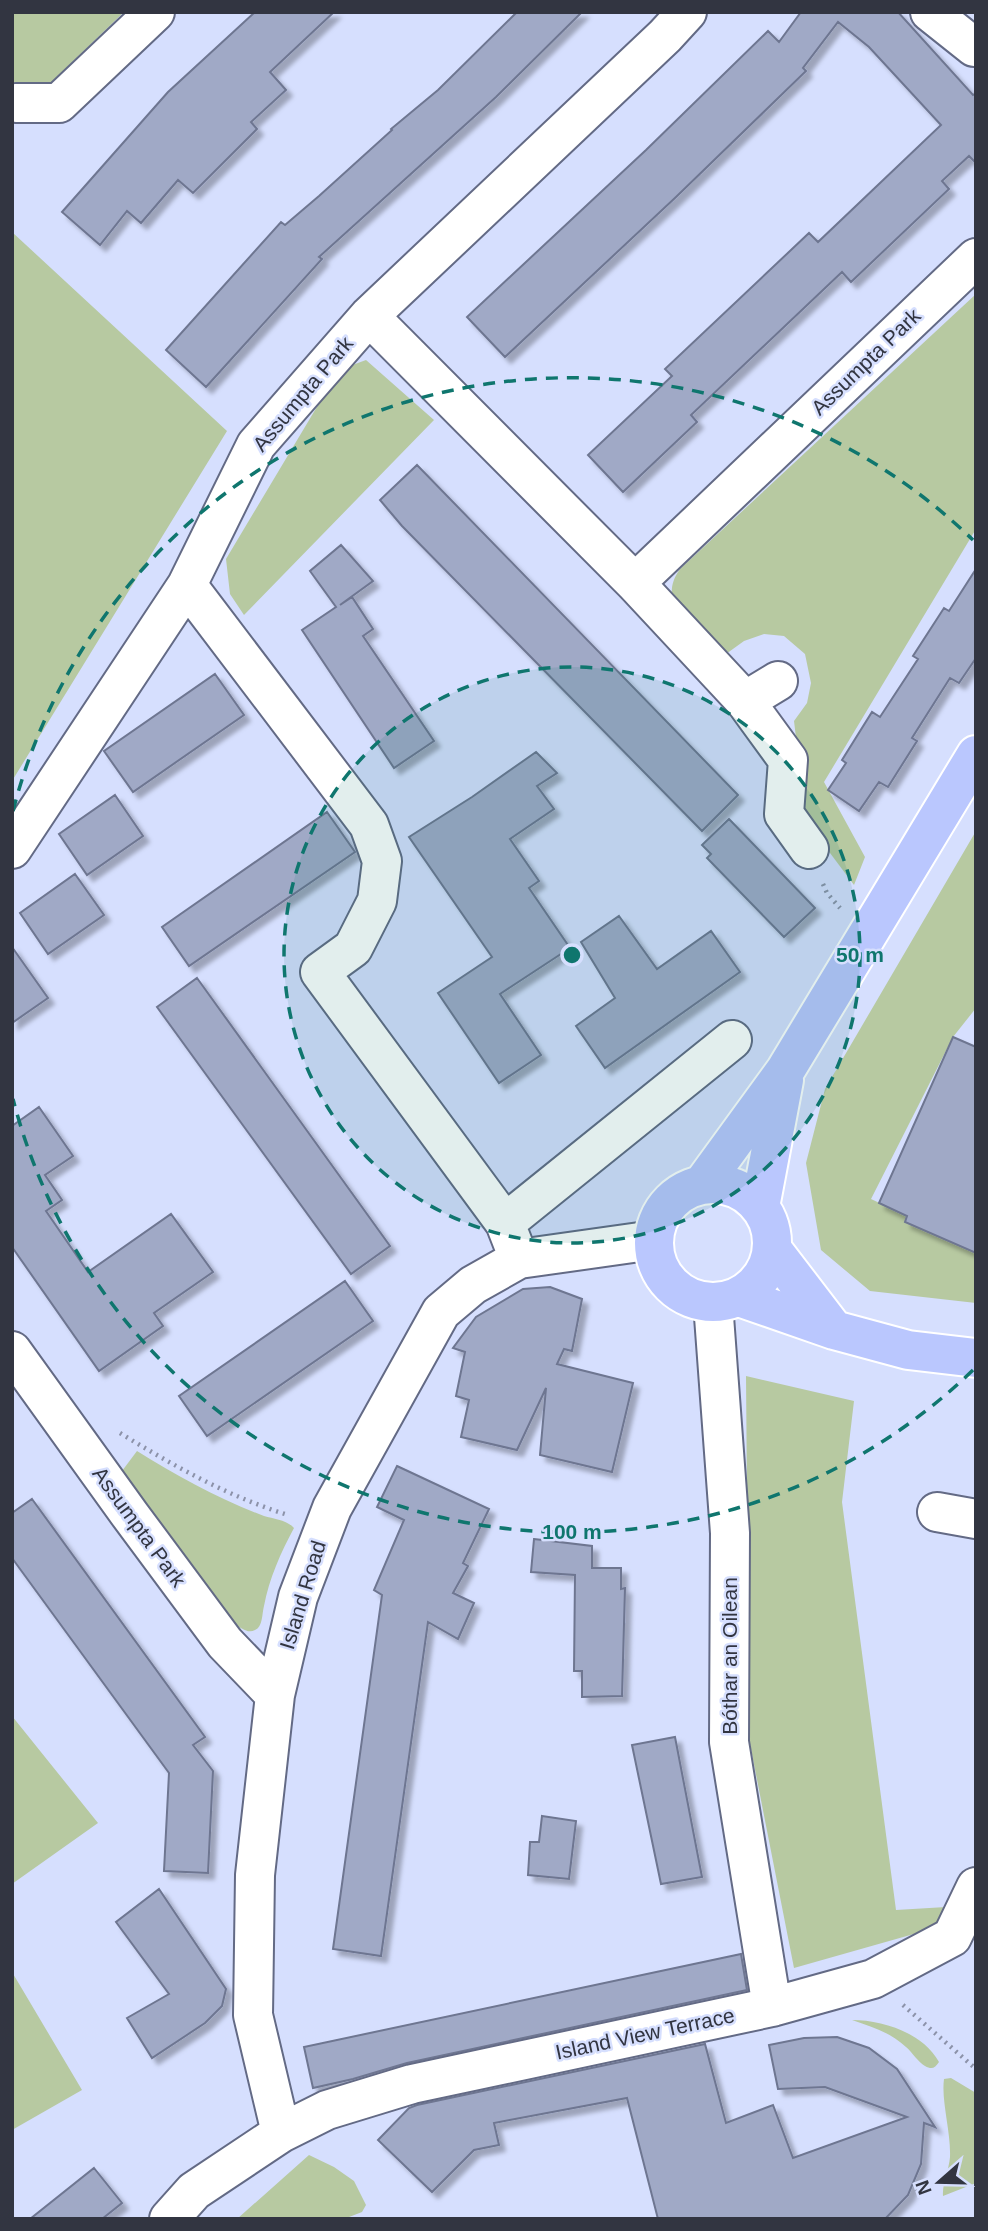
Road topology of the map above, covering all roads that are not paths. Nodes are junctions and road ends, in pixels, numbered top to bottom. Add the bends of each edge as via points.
1 (155, 12) edge
2 (687, 12) edge
3 (930, 12) edge
4 (975, 47) edge
5 (16, 103) dead end
6 (976, 258) edge
7 (369, 317) junction
8 (635, 583) junction
9 (187, 585) junction
10 (778, 681) dead end
11 (745, 701) junction
12 (976, 755) edge
13 (12, 849) edge
14 (809, 849) road end
15 (733, 1040) dead end
16 (785, 1071) junction
17 (702, 1185) junction
18 (760, 1207) junction
19 (505, 1223) junction
20 (654, 1240) junction
21 (772, 1249) junction
22 (519, 1259) junction
23 (726, 1300) junction
24 (834, 1330) junction
25 (12, 1351) edge
26 (976, 1358) edge
27 (937, 1512) dead end
28 (976, 1519) edge
29 (275, 1695) junction
30 (976, 1888) edge
31 (772, 2007) junction
32 (281, 2133) junction
33 (169, 2219) edge

1 - 5 street via 60,103
2 - 7 street, Assumpta Park
3 - 4 street
6 - 8 street, Assumpta Park
7 - 8 street
7 - 9 street, Assumpta Park via 256,445
8 - 11 street
9 - 13 street, Assumpta Park
9 - 19 street via 369,825 382,861 377,901 353,948 320,972
10 - 11 street
11 - 14 street via 788,760 784,814
12 - 16 main road
15 - 19 street
16 - 17 main road
16 - 18 main road
17 - 18 main road via 734,1188
17 - 20 main road via 669,1204 658,1221
18 - 21 main road via 768,1220
19 - 22 street
20 - 22 street, Island Road
20 - 23 main road via 656,1259 677,1291 694,1300
21 - 23 main road via 755,1285
21 - 24 main road
22 - 29 street, Island Road via 473,1284 441,1312 332,1508 298,1597
23 - 24 main road
23 - 31 street, Bóthar an Oilean via 729,1742
24 - 26 main road via 908,1350
25 - 29 street, Assumpta Park via 225,1643
27 - 28 street
29 - 32 street, Island Road via 255,1875 253,2015
30 - 31 street, Island View Terrace via 952,1937 873,1979
31 - 32 street, Island View Terrace via 412,2084 327,2109
32 - 33 street, Island View Terrace via 194,2192

